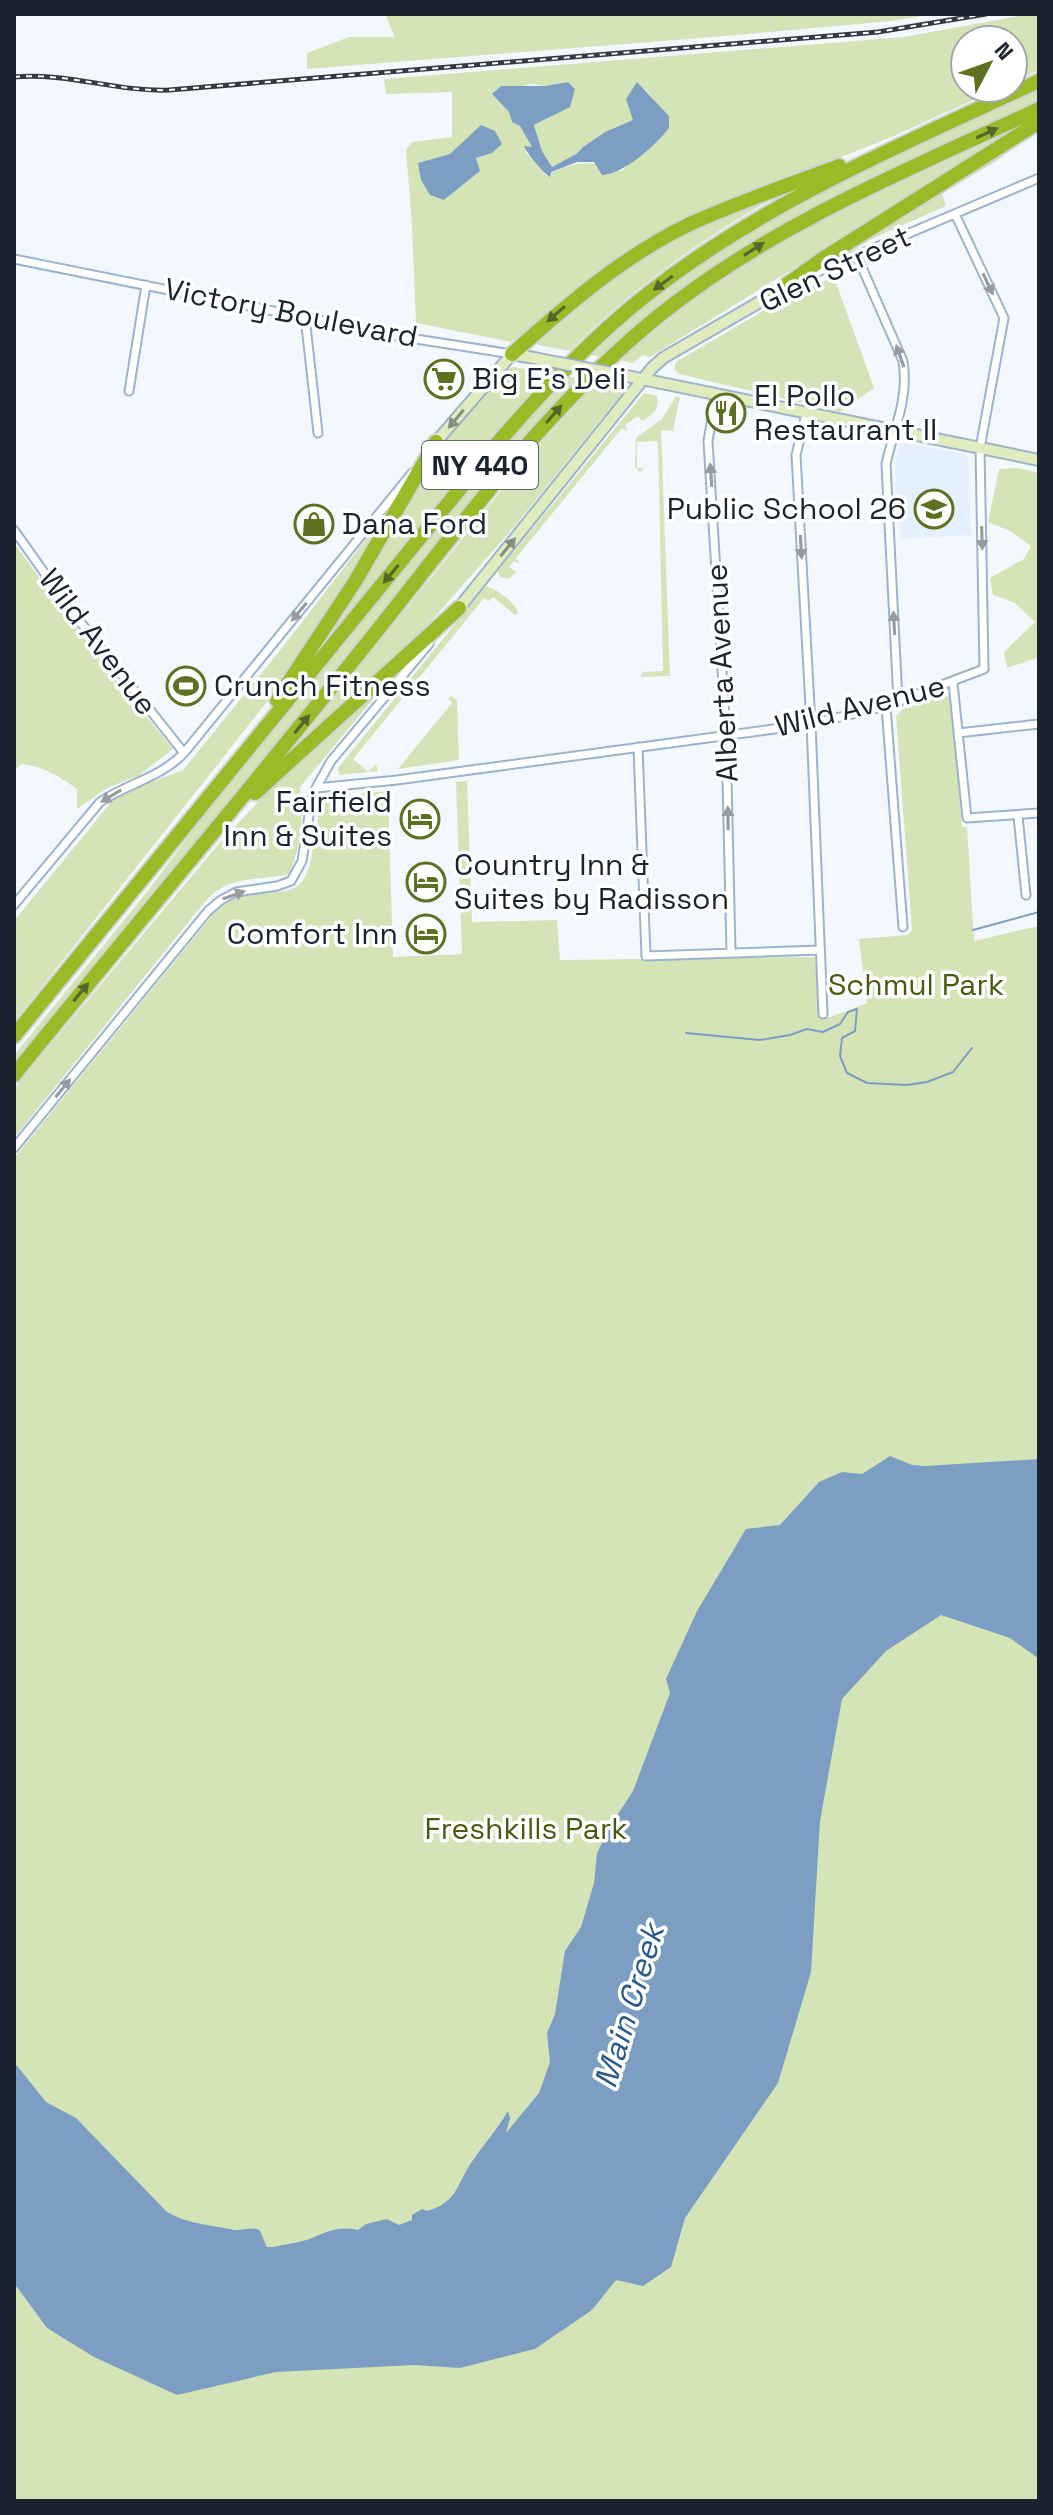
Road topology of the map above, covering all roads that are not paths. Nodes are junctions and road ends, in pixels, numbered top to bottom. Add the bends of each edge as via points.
1 (1039, 81) edge
2 (1039, 109) edge
3 (1039, 122) edge
4 (874, 157) junction
5 (1039, 178) edge
6 (955, 214) junction
7 (857, 256) junction
8 (14, 259) edge
9 (146, 285) junction
10 (775, 293) junction
11 (305, 317) junction
12 (512, 354) junction
13 (642, 380) junction
14 (129, 391) dead end
15 (716, 395) junction
16 (806, 414) junction
17 (894, 431) junction
18 (318, 433) dead end
19 (436, 442) junction
20 (980, 448) junction
21 (1039, 460) edge
22 (14, 530) edge
23 (459, 608) junction
24 (953, 683) junction
25 (898, 701) junction
26 (886, 706) junction
27 (811, 724) junction
28 (1039, 724) edge
29 (958, 733) junction
30 (726, 735) junction
31 (638, 747) junction
32 (181, 756) junction
33 (316, 788) junction
34 (1039, 813) edge
35 (1018, 816) junction
36 (216, 827) junction
37 (161, 856) junction
38 (1026, 895) dead end
39 (14, 905) edge
40 (903, 927) dead end
41 (820, 950) junction
42 (731, 952) junction
43 (823, 1014) dead end
44 (14, 1036) edge
45 (14, 1075) edge
46 (14, 1148) edge

1 - 4 highway, NY 440
36 -> 2 highway, NY 440 via 514,460 612,355 687,295 769,240
3 - 10 highway
4 -> 12 highway via 675,232 584,291
4 -> 37 highway, NY 440 via 756,219 698,257 648,294 545,388
5 - 6 street, Glen Street
6 - 7 street, Glen Street
6 -> 20 street, Wild Avenue via 1004,318
7 - 10 street, Glen Street
17 -> 7 street via 904,403 903,361
8 - 9 street, Victory Boulevard
9 - 11 street, Victory Boulevard
9 - 14 street
10 - 13 main road, Glen Street via 663,358
11 - 12 street, Victory Boulevard
11 - 18 street
12 - 13 main road, Victory Boulevard, bridge
12 -> 19 main road
13 - 15 main road, Victory Boulevard
23 -> 13 main road, Glen Street
15 - 16 main road, Victory Boulevard
30 -> 15 street, Alberta Avenue via 708,442
16 - 17 main road, Victory Boulevard
16 -> 27 street via 796,455
17 - 20 main road, Victory Boulevard
25 -> 17 street via 886,464
19 -> 32 street
19 - 37 highway via 322,635
20 - 21 main road, Victory Boulevard
20 -> 24 street, Wild Avenue via 985,667
22 - 32 street, Wild Avenue
23 - 33 street via 331,761
23 - 36 highway
24 - 25 street, Wild Avenue
24 - 29 street
25 - 26 street, Wild Avenue
26 - 27 street, Wild Avenue
26 - 40 street
27 - 30 street, Wild Avenue
27 - 41 street
28 - 29 street
29 - 35 street via 967,818
30 - 31 street, Wild Avenue
42 -> 30 street, Alberta Avenue
31 - 33 street, Wild Avenue
31 - 42 street via 646,956
32 -> 39 street via 149,779 100,802
46 -> 33 street via 208,911 236,892 291,881 302,861
34 - 35 street
35 - 38 street
45 -> 36 highway, NY 440
37 - 44 highway, NY 440
41 - 42 street
41 - 43 street

